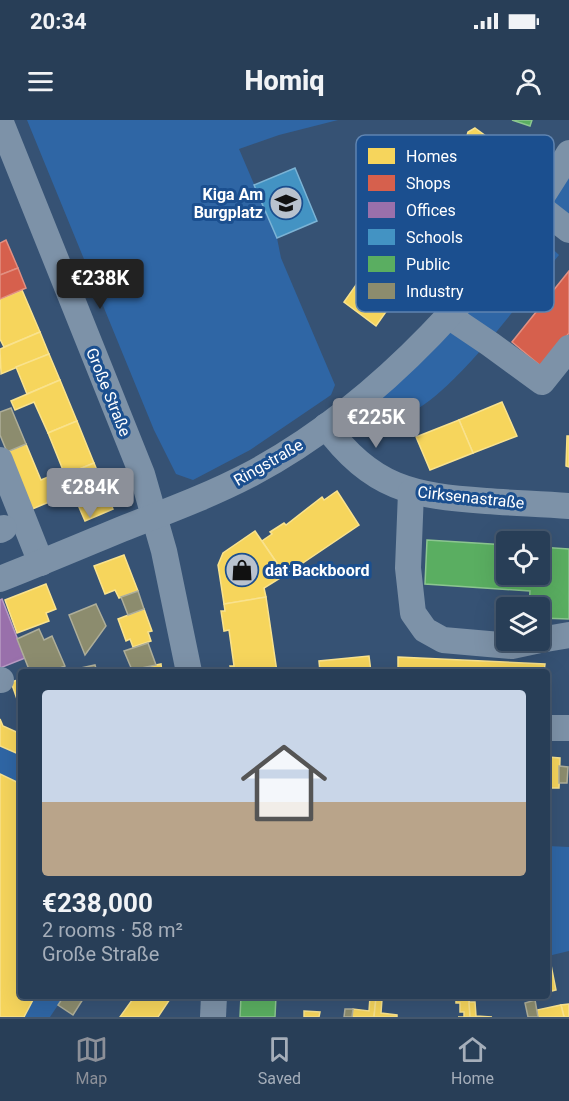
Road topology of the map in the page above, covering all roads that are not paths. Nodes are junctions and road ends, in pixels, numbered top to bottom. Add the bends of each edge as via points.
1 (0, 120) edge
2 (569, 153) edge
3 (554, 177) edge
4 (554, 218) edge
5 (569, 230) edge
6 (450, 312) edge
7 (447, 315) junction
8 (569, 348) edge
9 (326, 426) junction
10 (0, 460) edge
11 (411, 492) junction
12 (569, 506) edge
13 (156, 517) junction
14 (41, 562) junction
15 (0, 579) edge
16 (569, 635) edge
17 (550, 638) edge
18 (496, 645) edge
19 (188, 669) edge
20 (550, 728) edge
21 (569, 728) edge
22 (214, 999) edge
23 (213, 1017) edge

1 - 13 street, Große Straße
2 - 3 street, Ringstraße
4 - 5 street
6 - 7 street, Ringstraße
7 - 8 street via 542,382
7 - 9 street, Ringstraße via 368,394
9 - 11 street, Cirksenastraße via 366,469
9 - 13 street, Ringstraße via 252,474
10 - 14 street
11 - 12 street, Cirksenastraße
11 - 18 street via 408,568 413,613 425,630 443,640
13 - 14 street, Ringstraße
13 - 19 street, Große Straße
14 - 15 street, Ringstraße
16 - 17 street
20 - 21 street
22 - 23 street

